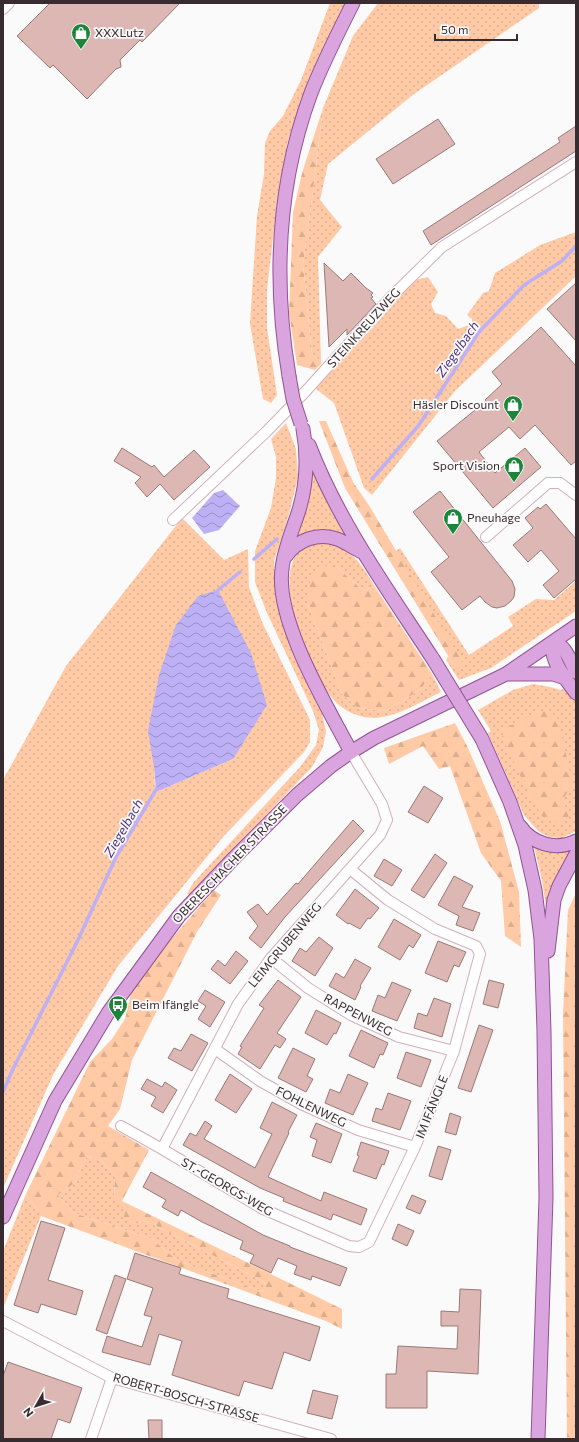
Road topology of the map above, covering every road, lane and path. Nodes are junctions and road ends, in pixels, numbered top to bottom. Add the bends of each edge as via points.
1 (9, 3) edge
2 (353, 3) edge
3 (3, 9) edge
4 (576, 162) edge
5 (302, 426) junction
6 (576, 495) edge
7 (173, 520) dead end
8 (486, 537) dead end
9 (362, 552) junction
10 (284, 561) junction
11 (576, 626) edge
12 (553, 642) junction
13 (506, 674) junction
14 (571, 675) edge
15 (576, 693) edge
16 (351, 752) junction
17 (518, 823) junction
18 (576, 841) edge
19 (576, 854) edge
20 (350, 869) junction
21 (271, 958) junction
22 (544, 1015) junction
23 (215, 1049) junction
24 (454, 1051) junction
25 (121, 1126) dead end
26 (415, 1147) junction
27 (162, 1149) junction
28 (3, 1217) edge
29 (359, 1247) joint
30 (3, 1321) edge
31 (112, 1378) junction
32 (539, 1408) junction
33 (91, 1439) edge
34 (330, 1439) edge
35 (533, 1439) edge
36 (538, 1439) edge
37 (542, 1439) edge

1 - 3 street
2 - 5 main road, bridge via 333,42 302,122 288,178 281,234 279,292 282,327 289,376
4 - 7 street, STEINKREUZWEG via 442,247 390,298 266,432
5 - 9 main road via 330,494
5 - 10 main road via 306,456 305,483
6 - 8 street via 560,483 548,483
9 - 10 main road via 337,539 316,537 297,545
9 - 17 main road, bridge via 482,739
10 - 16 main road via 281,577 285,604 295,638 320,694
11 - 12 main road, OBERESCHACHER STRASSE
12 - 13 main road, OBERESCHACHER STRASSE
12 - 14 main road via 552,655
13 - 14 main road
13 - 16 main road, OBERESCHACHER STRASSE via 374,738
14 - 15 main road
16 - 20 street, LEIMGRUBENWEG via 382,804 387,820 380,835
16 - 28 main road, OBERESCHACHER STRASSE via 298,795 179,916 108,1013 55,1101
17 - 18 main road via 528,835 541,843 557,846
17 - 22 main road via 539,914
19 - 22 main road via 558,886 554,900
20 - 21 street, LEIMGRUBENWEG
20 - 24 street, IM IFÄNGLE via 388,900 435,929 476,946 480,954
21 - 23 street, LEIMGRUBENWEG via 238,1004
21 - 24 street, RAPPENWEG via 308,988 351,1014 399,1037
22 - 32 main road via 546,1198
23 - 26 street, FOHLENWEG via 260,1081 302,1104 358,1130
23 - 27 street, LEIMGRUBENWEG
24 - 26 street, IM IFÄNGLE
25 - 27 street, ST.-GEORGS-WEG
26 - 29 street, IM IFÄNGLE via 369,1242
27 - 29 street, ST.-GEORGS-WEG via 263,1210 349,1246
30 - 31 street, ROBERT-BOSCH-STRASSE
31 - 33 street
31 - 34 street, ROBERT-BOSCH-STRASSE
32 - 35 street
32 - 36 main road
32 - 37 street

